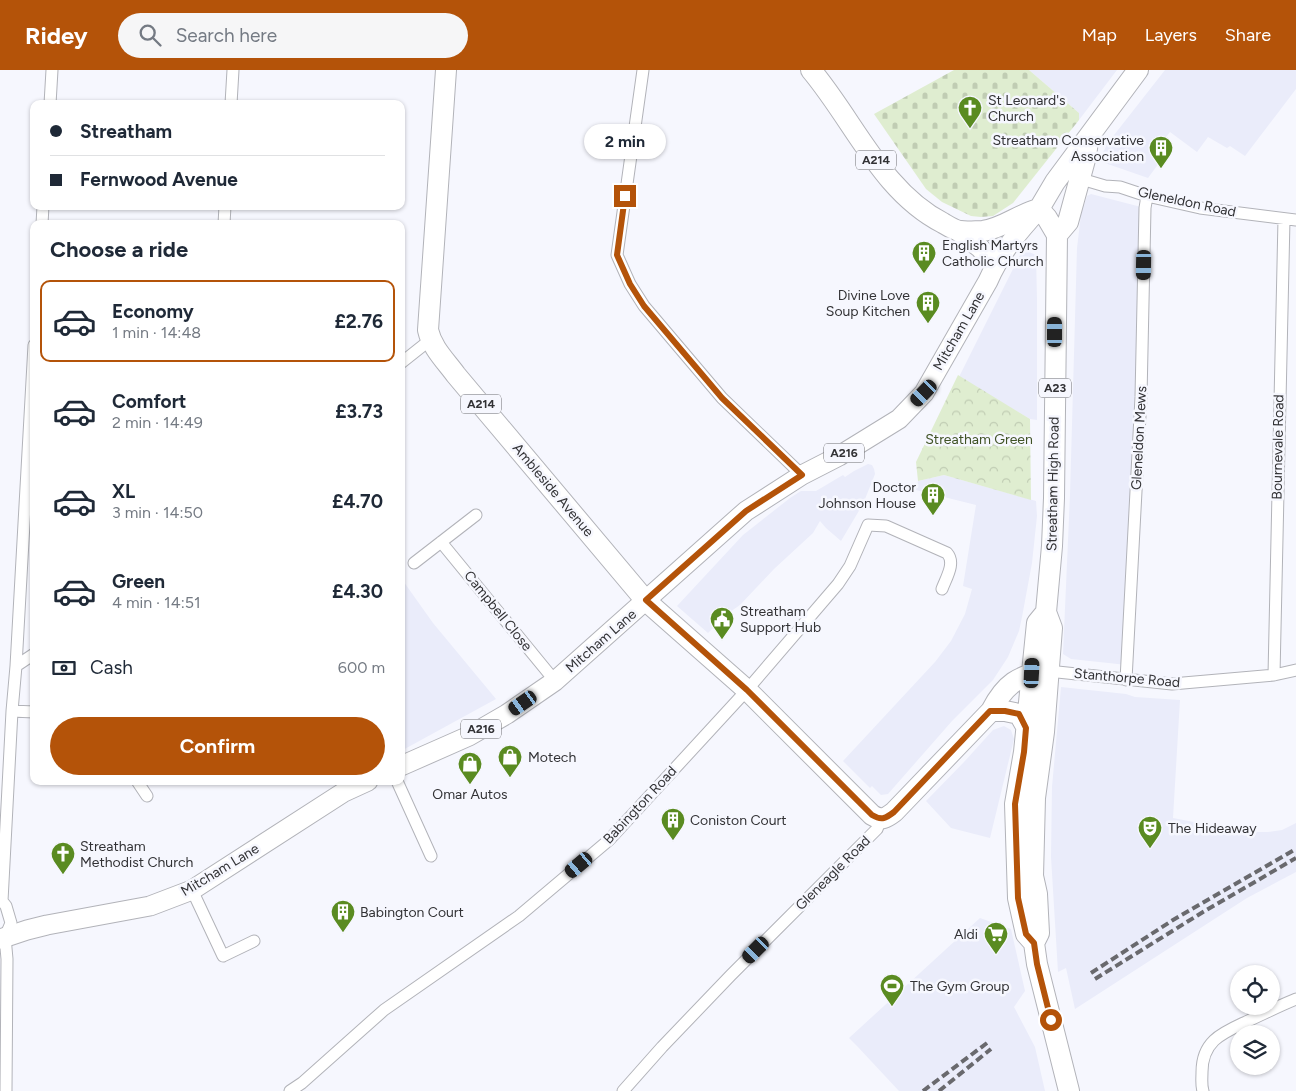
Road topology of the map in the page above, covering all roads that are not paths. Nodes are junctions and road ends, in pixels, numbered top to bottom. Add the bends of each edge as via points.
1 (52, 70) edge
2 (234, 70) edge
3 (446, 70) edge
4 (643, 70) edge
5 (811, 70) edge
6 (1138, 70) edge
7 (50, 100) edge
8 (231, 100) edge
9 (1088, 139) junction
10 (1079, 180) junction
11 (1147, 196) junction
12 (1040, 208) junction
13 (1284, 219) junction
14 (1296, 220) edge
15 (958, 231) junction
16 (1058, 235) junction
17 (995, 265) junction
18 (430, 340) junction
19 (405, 361) edge
20 (30, 416) edge
21 (802, 475) junction
22 (476, 515) dead end
23 (441, 542) junction
24 (414, 563) dead end
25 (942, 589) dead end
26 (646, 600) junction
27 (30, 657) edge
28 (16, 666) junction
29 (1296, 670) edge
30 (1040, 672) junction
31 (1274, 675) junction
32 (1126, 680) junction
33 (555, 681) junction
34 (747, 690) junction
35 (12, 711) junction
36 (990, 711) junction
37 (30, 712) edge
38 (1026, 728) junction
39 (405, 764) edge
40 (140, 785) edge
41 (359, 785) edge
42 (399, 785) edge
43 (148, 796) dead end
44 (880, 819) junction
45 (431, 856) dead end
46 (192, 890) junction
47 (2, 938) edge
48 (254, 941) dead end
49 (1034, 943) junction
50 (1296, 999) edge
51 (6, 1091) edge
52 (290, 1091) edge
53 (623, 1091) edge
54 (1070, 1091) edge
55 (1203, 1091) edge

1 - 7 street
2 - 8 street
3 - 18 highway via 428,330
4 - 21 street via 617,255 644,306 722,398
5 - 15 highway, A214 via 889,180 915,206
6 - 9 highway, Streatham High Road / A23
9 - 10 highway, Streatham High Road / A23
9 - 12 highway, Streatham High Road / A23 via 1055,182
10 - 11 street, Gleneldon Road via 1120,187
10 - 16 highway, Streatham High Road / A23 via 1068,222
11 - 13 street, Gleneldon Road via 1200,208
11 - 32 street, Gleneldon Mews via 1144,208 1141,397
12 - 15 highway, A214 via 1026,212 999,228
12 - 16 highway
12 - 17 main road, Mitcham Lane / A216 via 1017,232
13 - 14 street, Gleneldon Road
13 - 31 street, Bournevale Road
15 - 17 main road
16 - 30 highway, Streatham High Road / A23 via 1054,498 1046,612 1052,628
17 - 21 main road, Mitcham Lane / A216 via 924,393 899,418 876,434
18 - 19 street
18 - 26 highway, Ambleside Avenue / A214
20 - 28 street
21 - 26 main road, Mitcham Lane / A216 via 746,511
22 - 23 street
23 - 24 street
23 - 33 street, Campbell Close
25 - 34 street, Babington Road via 951,565 947,553 886,526 868,525 850,566 838,584
26 - 33 main road, Mitcham Lane / A216
26 - 34 highway, Ambleside Avenue / A214
27 - 28 street
28 - 35 street
29 - 31 street, Stanthorpe Road
30 - 32 street, Stanthorpe Road
30 - 36 highway, Gleneagle Road via 1008,685
30 - 38 highway, Streatham High Road / A23
30 - 49 highway, Streatham High Road / A23 via 1044,732 1034,804 1033,876 1040,933
31 - 32 street, Stanthorpe Road via 1172,684
33 - 39 main road, Mitcham Lane / A216 via 469,736
34 - 44 highway, Ambleside Avenue / A214 via 872,815
34 - 52 street, Babington Road via 608,840 519,916 384,1010
35 - 37 street
35 - 47 street via 2,901 11,923
36 - 38 highway via 1019,714
36 - 44 highway, Gleneagle Road via 894,812
38 - 49 highway, Streatham High Road / A23 via 1015,804 1016,859 1020,911 1026,934
40 - 43 street
41 - 46 main road, Mitcham Lane
42 - 45 street
44 - 53 street, Gleneagle Road via 877,830 724,982
46 - 47 main road, Mitcham Lane via 150,906 47,925
46 - 48 street via 223,956
47 - 51 street via 7,960
49 - 54 highway, Streatham High Road / A23
50 - 55 street via 1224,1032 1210,1044 1202,1060

